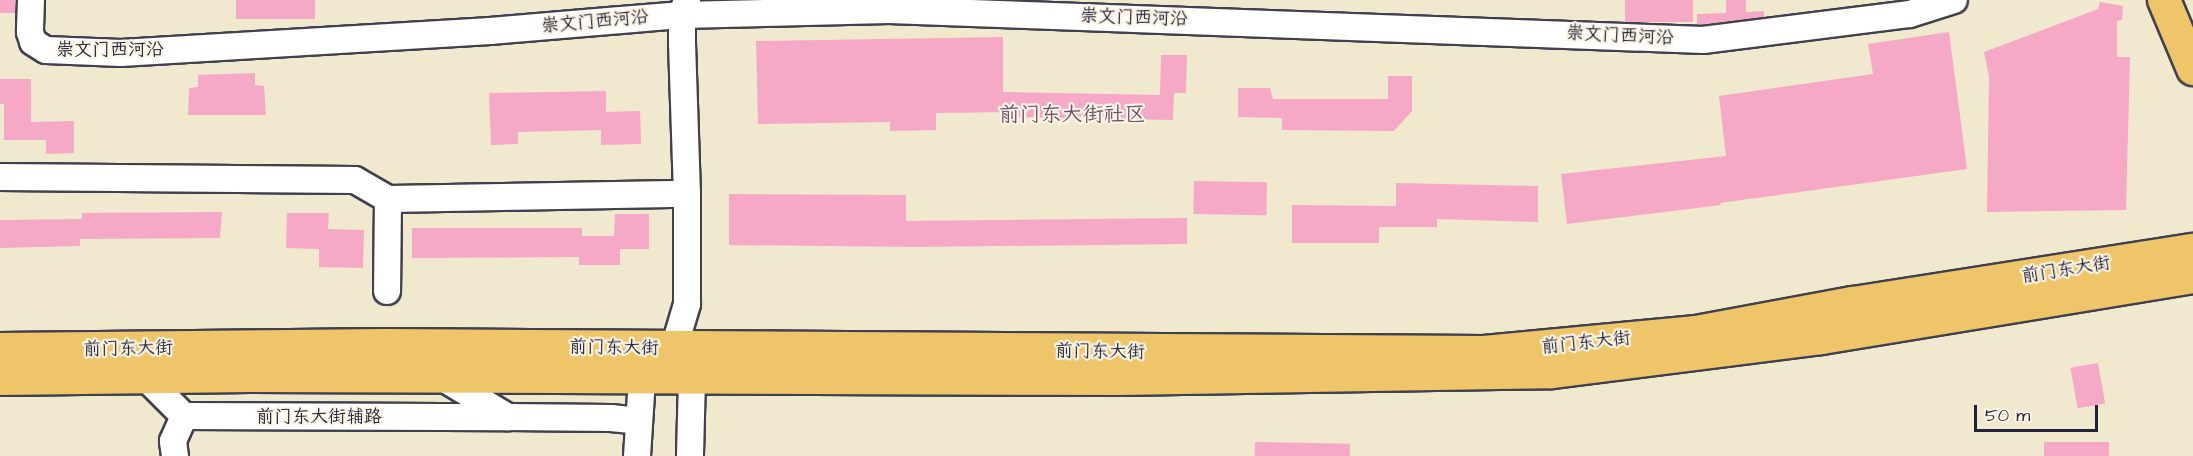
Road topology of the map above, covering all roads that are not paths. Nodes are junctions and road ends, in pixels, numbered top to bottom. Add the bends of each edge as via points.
1 (31, 0) edge
2 (1954, 0) edge
3 (2164, 0) edge
4 (685, 7) edge
5 (2193, 69) edge
6 (0, 177) edge
7 (687, 194) junction
8 (388, 199) junction
9 (2193, 250) edge
10 (2193, 277) edge
11 (387, 291) dead end
12 (8, 345) edge
13 (674, 348) junction
14 (145, 377) junction
15 (443, 378) junction
16 (692, 378) junction
17 (0, 379) edge
18 (642, 379) junction
19 (184, 416) junction
20 (508, 417) junction
21 (639, 421) junction
22 (175, 456) edge
23 (636, 456) edge
24 (690, 456) edge

1 - 4 street, 崇文门西河沿 via 30,32 33,42 46,50 121,53 490,32
2 - 4 street, 崇文门西河沿 via 1910,14 1703,40 889,10
3 - 5 main road
4 - 7 street
6 - 8 street via 355,180
7 - 8 street
7 - 13 street via 687,303
8 - 11 street
9 - 13 main road, 前门东大街 via 1853,303 1696,332 1484,352
10 - 16 main road, 前门东大街 via 1821,338 1552,372 1119,379
12 - 13 main road, 前门东大街
13 - 16 street
13 - 18 street
14 - 15 main road, 前门东大街
14 - 17 main road, 前门东大街
14 - 19 street
15 - 18 main road, 前门东大街
15 - 20 street
16 - 18 main road, 前门东大街
16 - 24 street
18 - 21 street
19 - 20 street, 前门东大街辅路
19 - 22 street via 173,441
20 - 21 street, 前门东大街辅路
21 - 23 street

